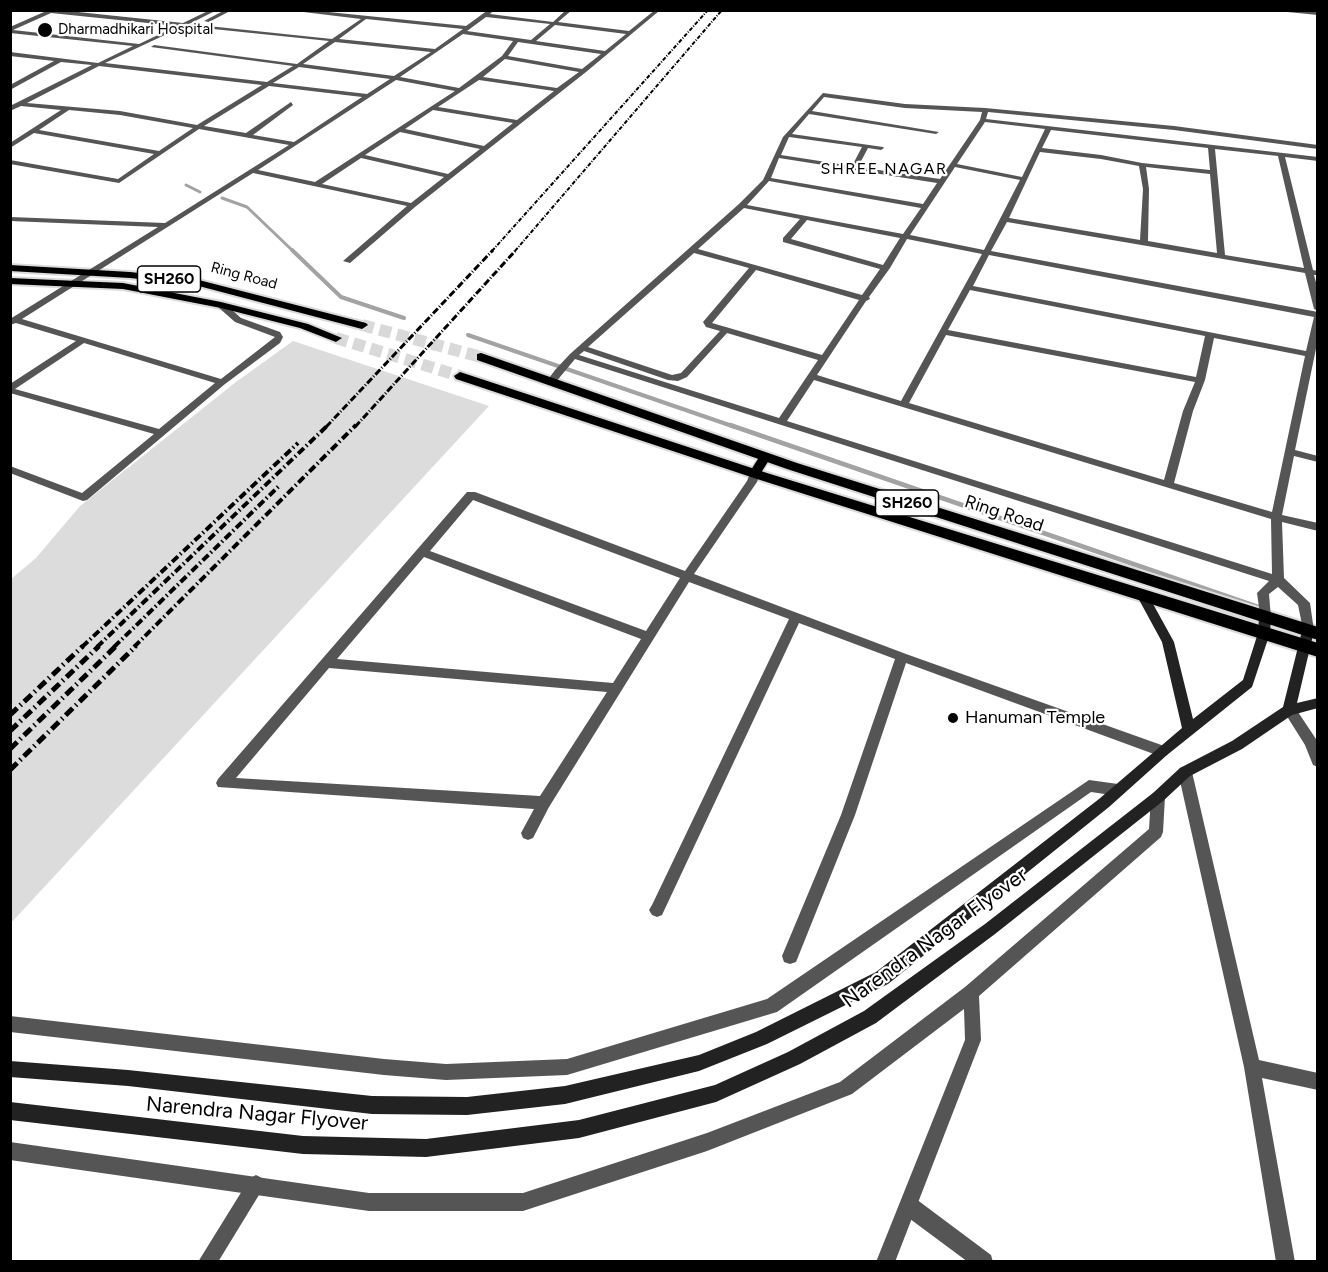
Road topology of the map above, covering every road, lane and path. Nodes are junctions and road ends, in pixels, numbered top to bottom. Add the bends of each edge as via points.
1 (40, 10) edge
2 (215, 10) edge
3 (230, 10) edge
4 (289, 10) edge
5 (570, 10) edge
6 (654, 10) edge
7 (1278, 10) edge
8 (50, 11) edge
9 (319, 12) edge
10 (489, 12) edge
11 (1317, 15) edge
12 (365, 18) junction
13 (556, 24) junction
14 (185, 25) junction
15 (195, 26) junction
16 (10, 30) edge
17 (465, 30) junction
18 (630, 33) junction
19 (517, 39) junction
20 (334, 41) junction
21 (532, 42) junction
22 (140, 45) junction
23 (154, 47) junction
24 (436, 51) junction
25 (606, 53) junction
26 (10, 54) edge
27 (19, 55) junction
28 (133, 57) dead end
29 (504, 57) junction
30 (10, 60) edge
31 (60, 60) junction
32 (123, 61) dead end
33 (98, 65) junction
34 (299, 65) junction
35 (111, 66) junction
36 (584, 70) junction
37 (396, 78) junction
38 (478, 78) junction
39 (267, 84) junction
40 (10, 88) edge
41 (460, 90) junction
42 (558, 90) junction
43 (368, 96) junction
44 (19, 104) junction
45 (291, 104) dead end
46 (68, 108) junction
47 (432, 108) junction
48 (10, 109) edge
49 (985, 110) junction
50 (808, 112) junction
51 (983, 120) junction
52 (518, 122) junction
53 (198, 127) junction
54 (1049, 128) junction
55 (400, 130) junction
56 (33, 131) junction
57 (936, 132) dead end
58 (248, 135) junction
59 (788, 135) junction
60 (295, 144) junction
61 (10, 146) edge
62 (866, 146) junction
63 (1211, 146) junction
64 (1317, 147) edge
65 (485, 148) junction
66 (881, 148) dead end
67 (1038, 150) junction
68 (159, 153) junction
69 (1281, 154) junction
70 (360, 156) junction
71 (777, 156) junction
72 (1317, 159) edge
73 (10, 162) edge
74 (953, 165) junction
75 (1142, 165) junction
76 (854, 168) junction
77 (253, 171) junction
78 (1214, 172) junction
79 (449, 176) junction
80 (767, 179) junction
81 (1024, 179) junction
82 (943, 182) junction
83 (317, 184) junction
84 (412, 205) junction
85 (742, 206) junction
86 (926, 207) junction
87 (805, 218) junction
88 (10, 219) edge
89 (1005, 219) junction
90 (168, 225) junction
91 (906, 237) junction
92 (1143, 243) junction
93 (693, 250) junction
94 (987, 252) junction
95 (1221, 256) junction
96 (347, 261) dead end
97 (754, 267) junction
98 (10, 268) edge
99 (886, 268) junction
100 (1313, 272) edge
101 (92, 273) junction
102 (10, 281) edge
103 (74, 284) junction
104 (967, 287) junction
105 (866, 299) junction
106 (221, 304) junction
107 (1317, 309) edge
108 (1317, 315) edge
109 (13, 321) edge
110 (363, 325) tunnel mouth
111 (725, 330) junction
112 (943, 332) junction
113 (1210, 334) junction
114 (336, 338) tunnel mouth
115 (82, 340) junction
116 (583, 348) junction
117 (1310, 354) junction
118 (481, 357) tunnel mouth
119 (572, 358) junction
120 (825, 359) junction
121 (460, 376) tunnel mouth
122 (555, 376) junction
123 (813, 376) junction
124 (1200, 380) junction
125 (222, 382) junction
126 (10, 389) edge
127 (904, 404) junction
128 (782, 421) junction
129 (161, 433) junction
130 (1290, 452) junction
131 (765, 457) junction
132 (1317, 459) edge
133 (10, 469) edge
134 (754, 474) junction
135 (1168, 485) junction
136 (1276, 517) junction
137 (1317, 527) edge
138 (422, 552) junction
139 (687, 576) junction
140 (1278, 580) junction
141 (1143, 596) junction
142 (796, 617) junction
143 (1264, 626) junction
144 (649, 637) junction
145 (1312, 641) edge
146 (902, 657) junction
147 (327, 663) junction
148 (616, 688) junction
149 (1317, 703) edge
150 (1289, 711) junction
151 (1189, 730) junction
152 (1162, 751) junction
153 (1317, 761) edge
154 (1185, 772) junction
155 (1118, 790) junction
156 (1158, 797) junction
157 (544, 802) junction
158 (528, 833) dead end
159 (657, 910) dead end
160 (790, 956) dead end
161 (971, 993) junction
162 (10, 1024) edge
163 (1251, 1068) junction
164 (10, 1069) edge
165 (1317, 1082) edge
166 (10, 1111) edge
167 (10, 1151) edge
168 (256, 1184) junction
169 (909, 1206) junction
170 (207, 1262) edge
171 (885, 1262) edge
172 (984, 1262) edge
173 (1286, 1262) edge

1 - 8 street
2 - 14 street
3 - 15 street
4 - 9 street
5 - 13 street
6 - 18 street via 657,11
7 - 11 street
8 - 14 street
8 - 16 street
9 - 12 street
10 - 13 street
10 - 17 street
12 - 17 street
12 - 20 street
13 - 18 street
13 - 21 street
14 - 15 street
14 - 22 street
15 - 20 street
15 - 23 street
16 - 22 street
17 - 19 street
17 - 24 street
18 - 25 street
19 - 21 street
19 - 29 street
20 - 24 street
20 - 34 street
21 - 25 street
22 - 33 street
23 - 28 street
23 - 34 street
24 - 37 street
25 - 36 street
26 - 27 street
27 - 30 street
27 - 31 street
29 - 36 street
29 - 38 street
31 - 33 street
31 - 40 street
32 - 35 street
33 - 35 street
33 - 44 street
34 - 37 street
34 - 39 street
35 - 39 street
36 - 42 street
37 - 41 street
37 - 43 street
38 - 41 street
38 - 42 street
39 - 43 street
39 - 53 street
41 - 47 street
42 - 52 street
43 - 60 street
44 - 46 street
44 - 48 street
45 - 58 street
46 - 53 street
46 - 56 street
47 - 52 street
47 - 55 street
49 - 50 street via 905,106 823,95
49 - 51 street
49 - 64 street via 1174,128
50 - 57 street
50 - 59 street
51 - 54 street
51 - 74 street
52 - 65 street
53 - 58 street
53 - 68 street
54 - 63 street
54 - 67 street
55 - 65 street
55 - 70 street
56 - 61 street
56 - 68 street
58 - 60 street
59 - 62 street
59 - 71 street
60 - 77 street
62 - 66 street
62 - 76 street
63 - 69 street
63 - 78 street
65 - 79 street
67 - 75 street
67 - 81 street
68 - 73 street via 119,181
69 - 72 street
69 - 100 street
70 - 79 street
70 - 83 street
71 - 76 street
71 - 80 street
74 - 81 street
74 - 82 street
75 - 78 street
75 - 92 street via 1146,189
76 - 82 street
77 - 83 street
77 - 90 street
78 - 95 street
79 - 84 street
80 - 85 street
80 - 86 street
81 - 89 street
82 - 86 street
83 - 84 street
84 - 96 street
85 - 87 street
85 - 93 street
86 - 91 street
87 - 91 street
87 - 99 street via 786,240
88 - 90 street
89 - 92 street
89 - 94 street
90 - 101 street
91 - 94 street
91 - 99 street
92 - 95 street
93 - 97 street
93 - 116 street
94 - 104 street
94 - 108 street
95 - 100 street
97 - 105 street
97 - 111 street via 707,322
98 - 101 highway, Ring Road / SH260
99 - 105 street
100 - 107 street
101 - 103 street
101 - 110 highway, Ring Road / SH260 via 195,282
102 - 103 highway, Ring Road / SH260
103 - 106 highway, Ring Road / SH260 via 123,286
103 - 109 street
104 - 112 street
104 - 113 street
105 - 120 street
106 - 114 highway, Ring Road / SH260
106 - 125 street via 238,320 279,337
108 - 117 street
109 - 115 street
111 - 116 street via 678,378
111 - 120 street
112 - 124 street
112 - 127 street
113 - 117 street
113 - 124 street
115 - 125 street
115 - 126 street
116 - 119 street
117 - 130 street
118 - 122 highway, Ring Road / SH260
119 - 122 street
119 - 128 street
120 - 123 street
121 - 134 highway, Ring Road / SH260
122 - 131 highway, Ring Road / SH260
123 - 127 street
123 - 128 street
124 - 135 street
125 - 129 street
126 - 129 street
127 - 135 street
128 - 140 street
129 - 133 street via 83,497
130 - 132 street
130 - 136 street
131 - 134 main road
131 - 143 highway, Ring Road / SH260
134 - 139 street
134 - 141 highway, Ring Road / SH260
135 - 136 street
136 - 137 street
136 - 140 street
138 - 139 street via 471,495
138 - 144 street
138 - 147 street
139 - 142 street
139 - 144 street
140 - 143 street via 1263,593
140 - 145 street via 1304,603
141 - 143 highway, Ring Road / SH260
141 - 151 main road via 1168,642
142 - 146 street
142 - 159 street
143 - 145 highway, Ring Road / SH260
143 - 151 main road, Narendra Nagar Flyover via 1248,683
144 - 148 street
145 - 150 main road
146 - 152 street
146 - 160 street via 848,815
147 - 148 street
147 - 157 street via 223,783
148 - 157 street
149 - 150 main road, Narendra Nagar Flyover
150 - 153 street via 1311,742
150 - 154 main road, Narendra Nagar Flyover via 1237,745
151 - 152 main road, Narendra Nagar Flyover
152 - 155 main road, Narendra Nagar Flyover
154 - 156 main road, Narendra Nagar Flyover
154 - 163 street
155 - 162 street via 1089,786 771,1006 567,1068 446,1072
155 - 164 main road, Narendra Nagar Flyover via 882,978 760,1038 699,1063 566,1095 467,1106 372,1105
156 - 161 street via 1156,832
156 - 166 main road, Narendra Nagar Flyover via 870,1017 794,1058 716,1093 579,1129 426,1148 303,1145
157 - 158 street
161 - 168 street via 846,1088 706,1142 523,1202 369,1202
161 - 169 street via 973,1040
163 - 165 street
163 - 173 street
167 - 168 street
168 - 170 street
169 - 171 street
169 - 172 street

